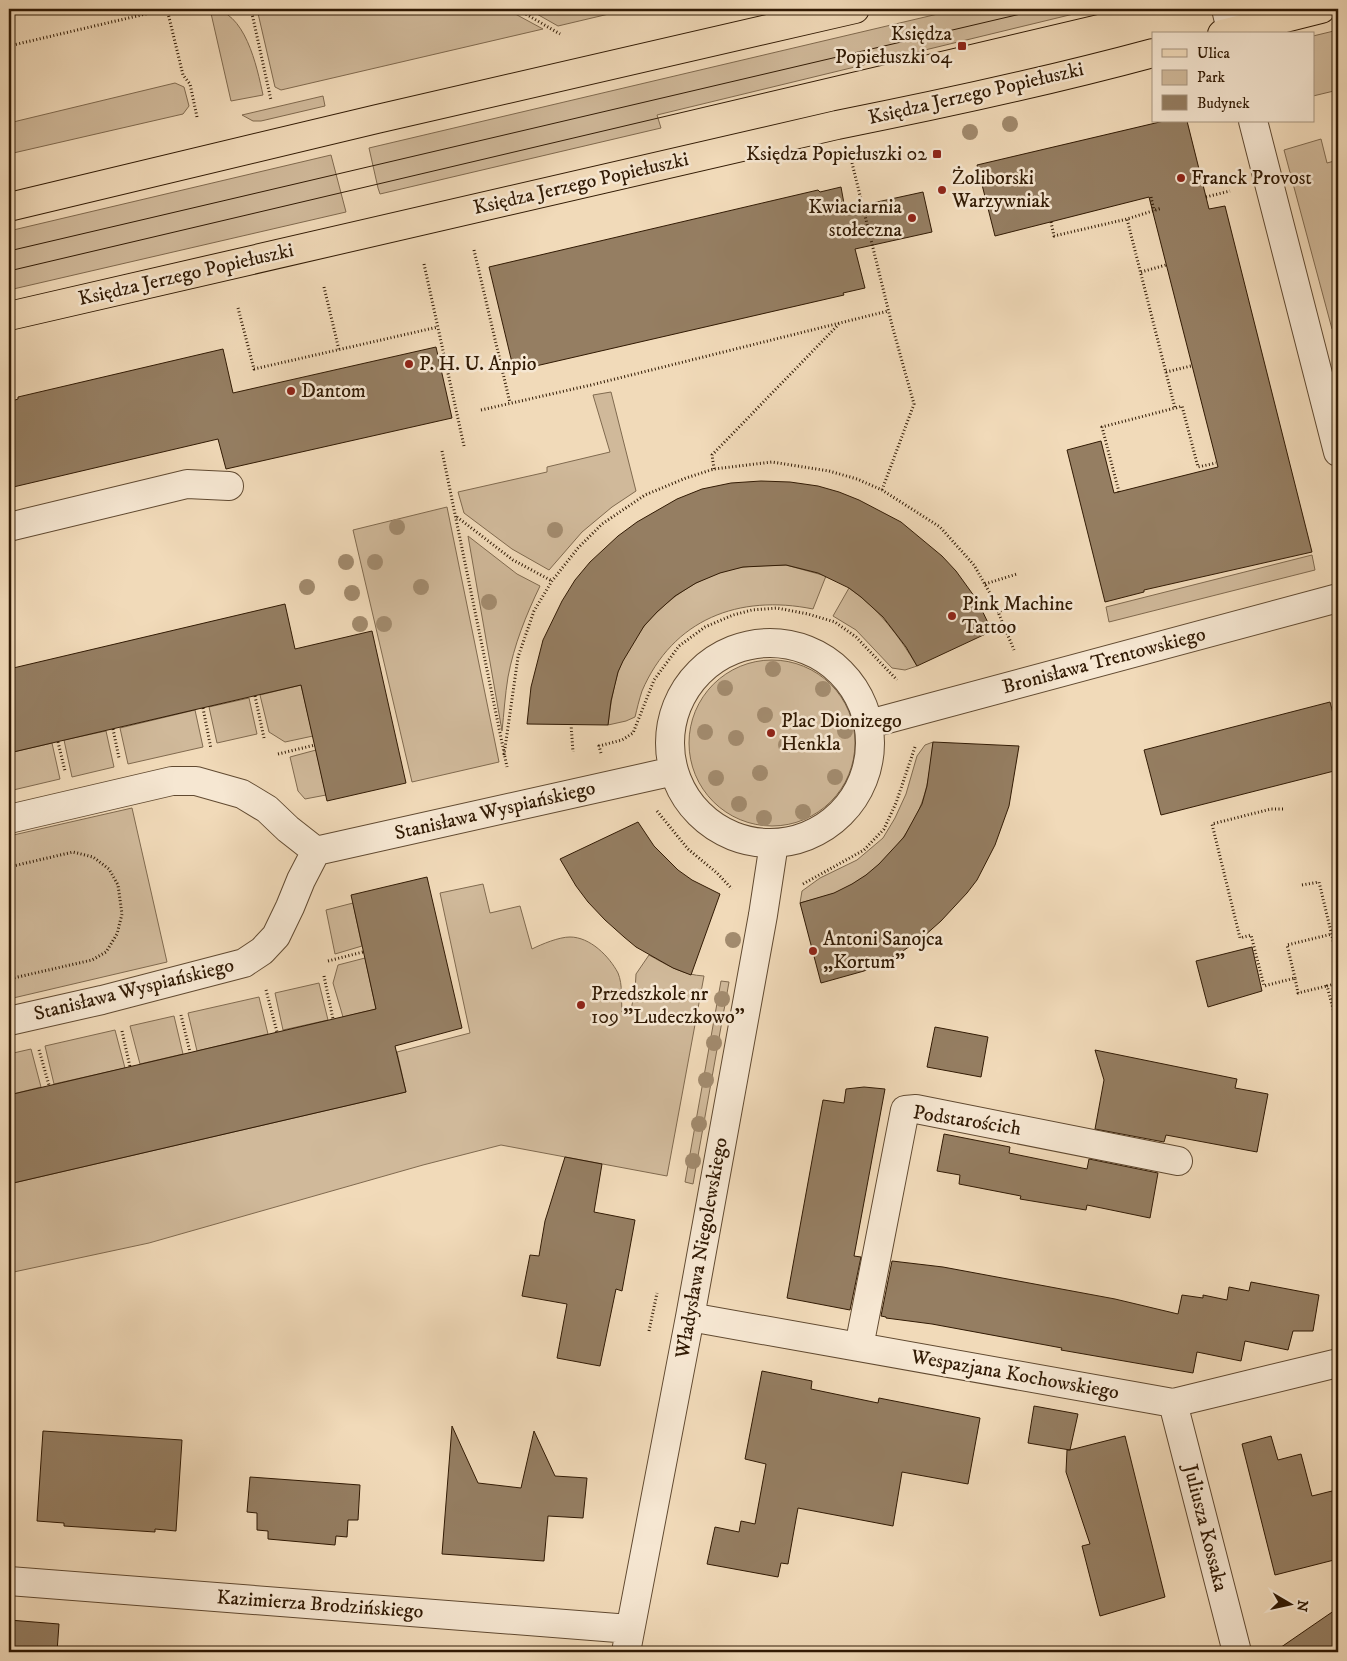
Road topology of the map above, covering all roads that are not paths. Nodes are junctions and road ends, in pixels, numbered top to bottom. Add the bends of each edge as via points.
1 (1321, 9) edge
2 (846, 10) edge
3 (1228, 27) edge
4 (1152, 53) edge
5 (1253, 122) edge
6 (9, 208) edge
7 (9, 316) edge
8 (1316, 363) junction
9 (1338, 382) edge
10 (1338, 452) edge
11 (229, 486) dead end
12 (9, 527) edge
13 (1338, 598) edge
14 (869, 724) junction
15 (674, 771) junction
16 (9, 819) edge
17 (774, 844) junction
18 (316, 852) junction
19 (9, 1021) edge
20 (1178, 1161) dead end
21 (690, 1317) junction
22 (859, 1347) junction
23 (1338, 1363) edge
24 (1173, 1403) junction
25 (9, 1581) edge
26 (628, 1641) edge
27 (1236, 1652) edge

1 - 3 main road
2 - 6 main road
4 - 7 main road, Księdza Jerzego Popiełuszki
5 - 8 street
8 - 9 street
8 - 10 street
11 - 12 street via 187,484
13 - 14 street, Bronisława Trentowskiego
14 - 15 street via 856,690 832,663 801,646 765,642 730,650 700,670 679,700 670,735
14 - 17 street via 870,758 858,791 848,805 837,818 808,836
15 - 17 street via 684,795 701,816 723,832 747,841
15 - 18 street, Stanisława Wyspiańskiego
16 - 18 street via 172,782 196,781 242,794 268,809
17 - 21 street, Władysława Niegolewskiego
18 - 19 street, Stanisława Wyspiańskiego via 276,936 244,963
20 - 22 street, Podstarościch via 916,1109 905,1110
21 - 22 street, Wespazjana Kochowskiego
21 - 26 street, Władysława Niegolewskiego
22 - 24 street, Wespazjana Kochowskiego
23 - 24 street, Wespazjana Kochowskiego
24 - 27 street, Juliusza Kossaka
25 - 26 street, Kazimierza Brodzińskiego

